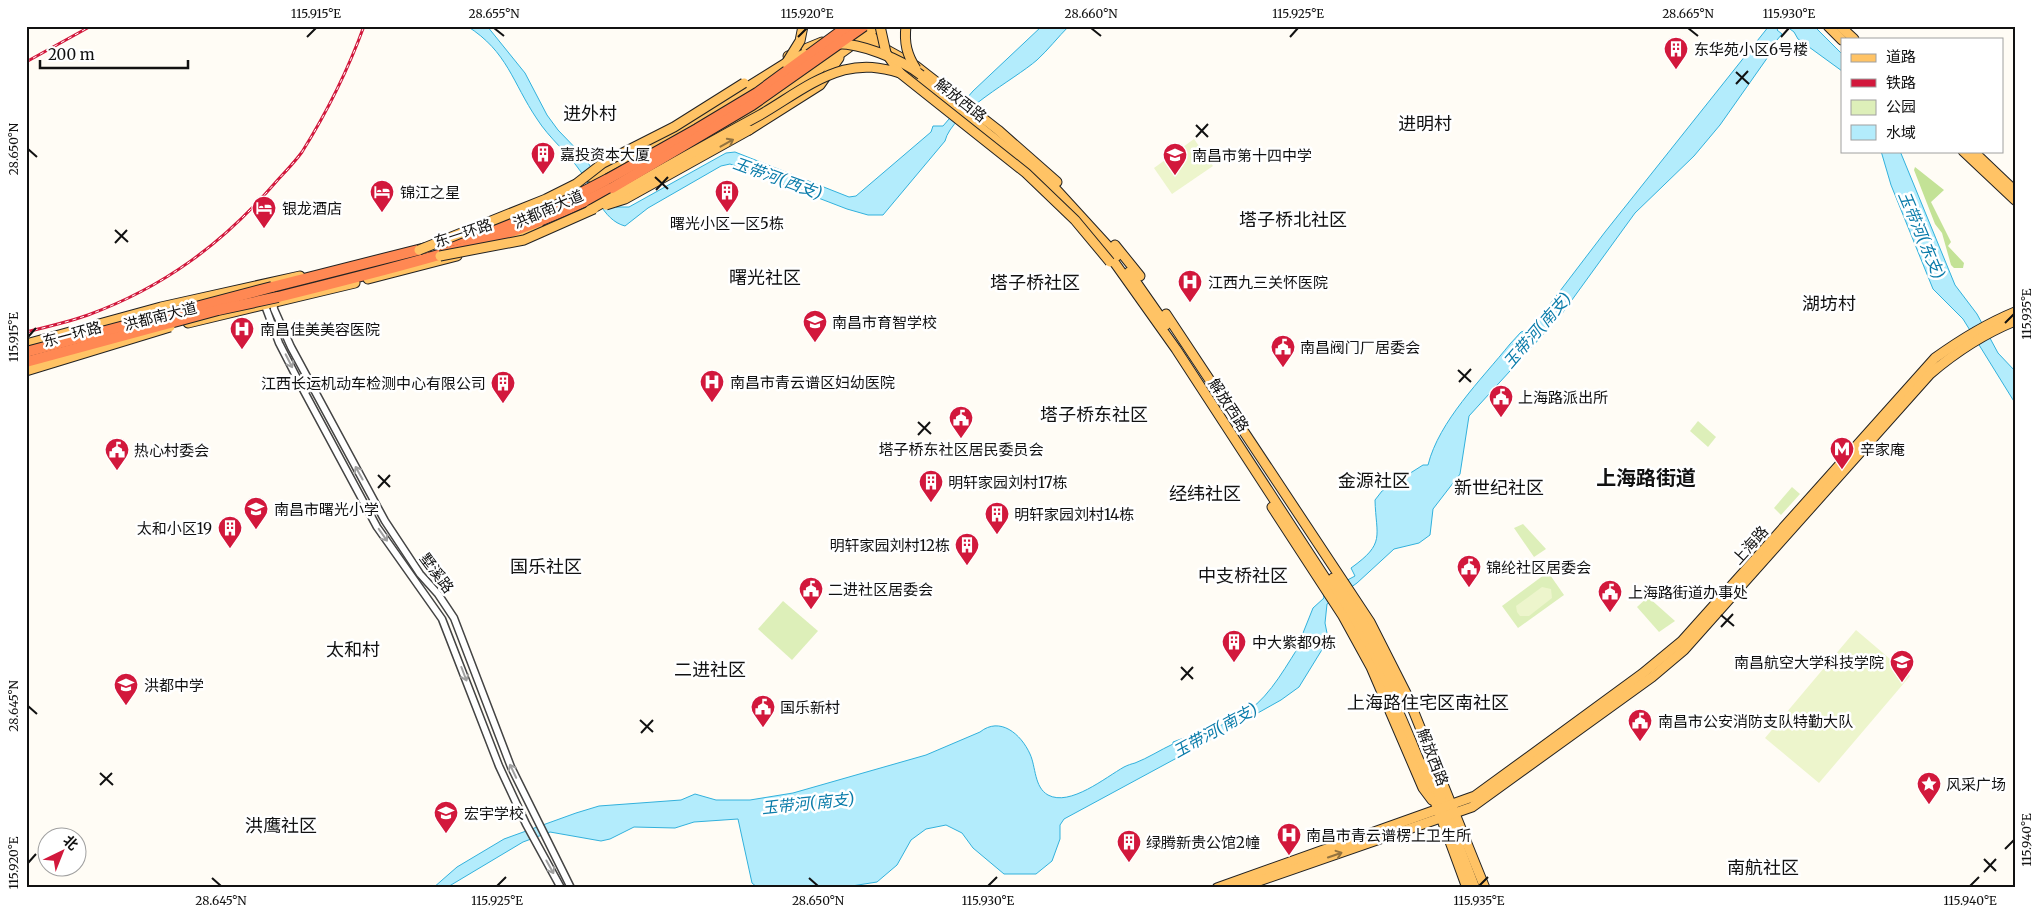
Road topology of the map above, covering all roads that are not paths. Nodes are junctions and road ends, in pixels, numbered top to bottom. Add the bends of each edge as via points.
1 (804, 26) edge
2 (843, 26) edge
3 (848, 26) edge
4 (860, 26) edge
5 (879, 26) edge
6 (906, 26) edge
7 (1828, 26) edge
8 (1840, 26) edge
9 (865, 33) edge
10 (1853, 38) edge
11 (1841, 39) edge
12 (825, 41) junction
13 (884, 51) junction
14 (843, 52) junction
15 (786, 63) junction
16 (900, 73) junction
17 (921, 75) junction
18 (947, 103) junction
19 (975, 125) junction
20 (1963, 152) edge
21 (1974, 152) edge
22 (1019, 156) junction
23 (579, 185) junction
24 (2015, 191) edge
25 (2015, 200) edge
26 (590, 208) junction
27 (419, 250) junction
28 (440, 256) junction
29 (270, 281) junction
30 (258, 284) junction
31 (1145, 304) junction
32 (269, 305) junction
33 (218, 310) junction
34 (2015, 312) edge
35 (2015, 321) edge
36 (1989, 328) junction
37 (26, 344) edge
38 (26, 352) edge
39 (26, 362) edge
40 (26, 366) edge
41 (26, 371) edge
42 (1331, 580) junction
43 (1348, 606) junction
44 (1447, 812) junction
45 (561, 888) edge
46 (571, 888) edge
47 (1217, 888) edge
48 (1239, 888) edge
49 (1467, 888) edge
50 (1475, 888) edge
51 (1485, 888) edge

1 - 15 main road, bridge via 800,41
2 - 12 main road, 洪都南大道
3 - 9 main road
3 - 27 highway, 东一环路, bridge via 757,93 585,192 493,231
4 - 9 main road
5 - 9 main road, 洪都南大道
5 - 16 main road, bridge via 886,53
6 - 17 main road, bridge via 904,39 910,59
7 - 11 main road
8 - 10 main road
9 - 13 main road
9 - 14 main road, 洪都南大道
9 - 28 highway, 东一环路, bridge via 612,188 539,223
12 - 23 main road, 洪都南大道 via 755,90 686,132
12 - 23 main road, bridge via 788,56 674,126 603,163
13 - 18 main road via 916,66
13 - 18 main road via 905,82
14 - 26 main road, 洪都南大道, bridge via 709,139
26 -> 14 main road, bridge via 625,200 749,130 820,85
15 - 17 main road, bridge via 822,46 836,44 891,58
15 - 23 main road, bridge via 672,134
16 - 26 main road, bridge via 864,66 810,83 766,112
16 - 31 main road, bridge via 1026,173 1075,220
17 - 22 main road
18 - 19 main road
18 - 19 main road
19 - 22 main road, 解放西路
19 - 31 main road, 解放西路 via 1077,218
19 - 42 main road via 1051,200 1111,267
19 - 42 main road via 1047,172 1127,259
20 - 25 main road
21 - 24 main road
22 - 42 main road, 解放西路 via 1080,213 1151,301
23 - 27 main road, bridge
23 - 29 main road, 洪都南大道 via 539,210 460,237
26 - 28 main road, bridge via 524,240
26 - 32 main road, 洪都南大道 via 455,257
27 - 38 highway, 东一环路, bridge
28 - 33 highway, 东一环路, bridge
29 - 30 main road, 洪都南大道
29 - 32 street, 墅溪路
30 - 32 street, 墅溪路
30 - 37 main road, 洪都南大道
31 - 42 main road, 解放西路
32 - 40 main road, 洪都南大道 via 153,330
32 -> 45 street, 墅溪路 via 280,343 377,527 442,619 499,766
46 -> 32 street, 墅溪路 via 511,767 454,618 385,521
33 - 39 highway, 东一环路, bridge
33 - 41 main road, bridge
34 - 36 main road, 上海路
35 - 36 main road, 上海路
36 - 44 main road, 上海路 via 1957,346 1930,374 1684,650 1479,803
42 - 43 main road
42 - 43 main road
43 - 44 main road, 解放西路
43 - 44 main road via 1370,622 1396,672
44 - 47 main road
48 -> 44 main road
44 - 49 main road, 解放西路
44 - 50 main road, 解放西路
44 - 51 main road

